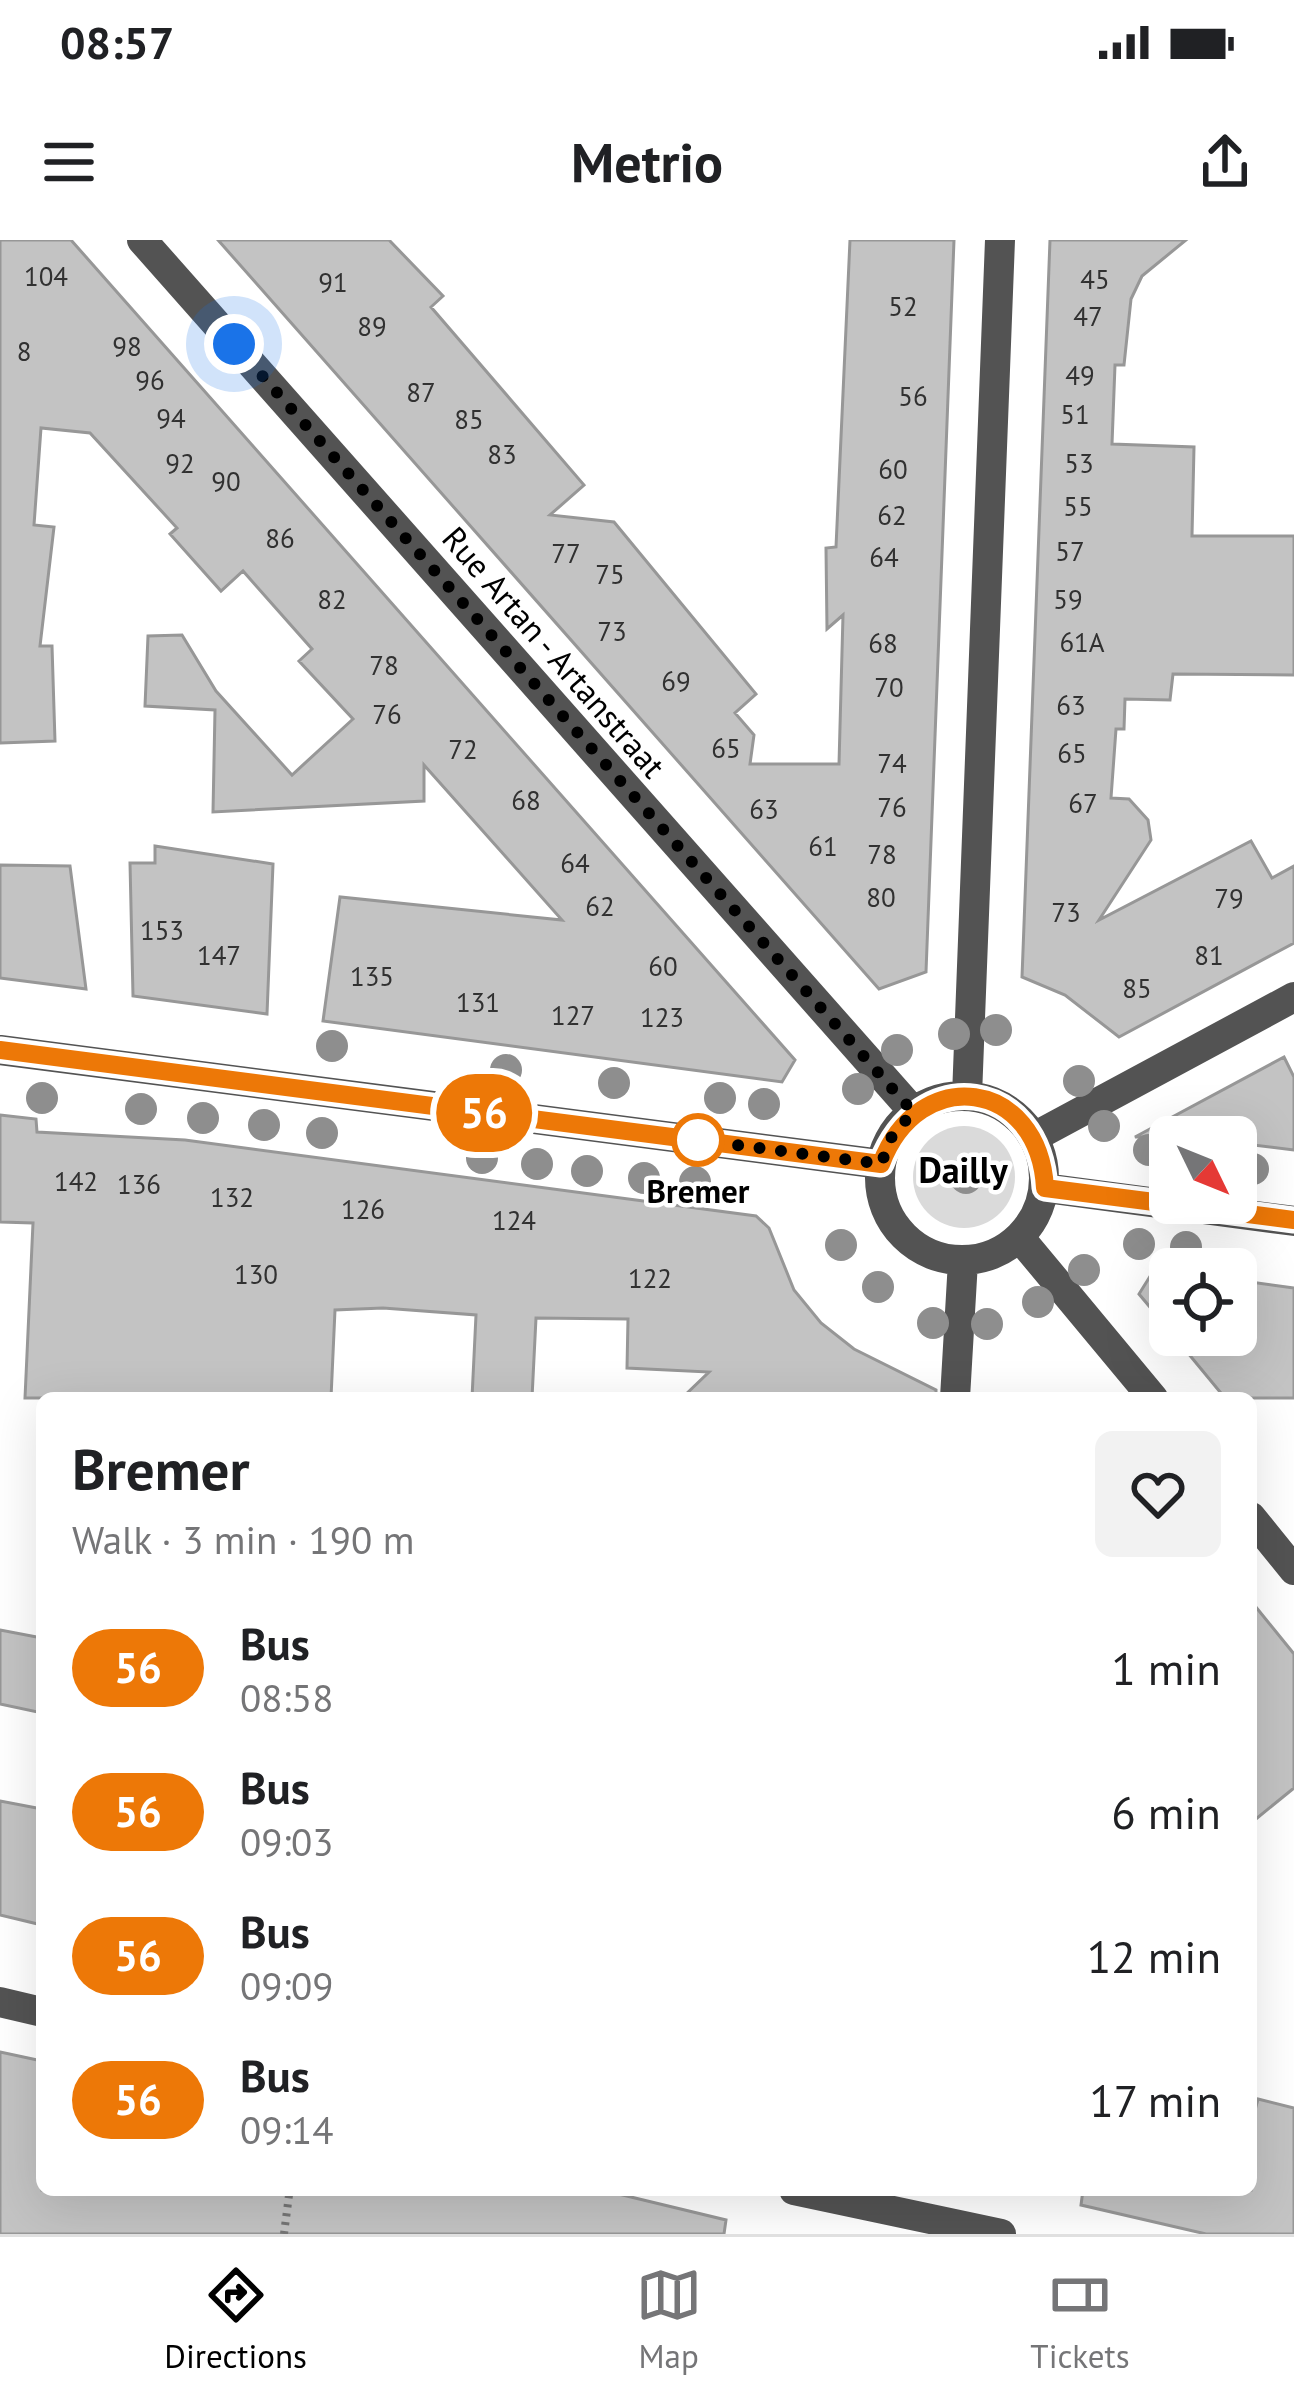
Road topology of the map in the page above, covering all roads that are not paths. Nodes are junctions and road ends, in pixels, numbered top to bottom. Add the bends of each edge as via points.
1 (142, 240) edge
2 (1000, 240) edge
3 (1294, 997) edge
4 (0, 1050) edge
5 (967, 1096) junction
6 (913, 1112) junction
7 (1034, 1138) junction
8 (881, 1164) junction
9 (1045, 1188) junction
10 (1294, 1220) edge
11 (1020, 1238) junction
12 (963, 1262) junction
13 (955, 1392) edge
14 (1148, 1392) edge
15 (1257, 1524) edge
16 (1294, 1570) edge
17 (0, 2002) edge
18 (36, 2011) edge
19 (826, 2196) edge
20 (924, 2214) edge
21 (1000, 2234) edge

1 - 6 street, Rue Artan - Artanstraat
2 - 5 street
3 - 7 street
4 - 8 street
5 - 6 street
5 - 7 street via 1017,1116
6 - 8 street
7 - 9 street
8 - 12 street via 882,1201 900,1234 929,1255
9 - 10 street
9 - 11 street
11 - 12 street
11 - 14 street
12 - 13 street
15 - 16 street
17 - 18 street
19 - 20 street
20 - 21 street

